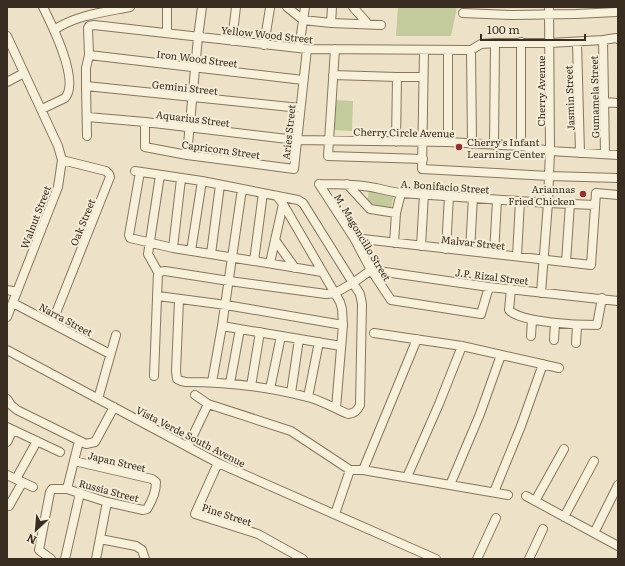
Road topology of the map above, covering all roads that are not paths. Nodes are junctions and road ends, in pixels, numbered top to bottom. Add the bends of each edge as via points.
1 (43, 7) edge
2 (130, 7) edge
3 (167, 7) edge
4 (202, 7) edge
5 (236, 7) edge
6 (287, 7) edge
7 (305, 7) edge
8 (332, 7) edge
9 (353, 7) edge
10 (270, 8) dead end
11 (489, 10) edge
12 (602, 10) edge
13 (512, 11) edge
14 (549, 11) edge
15 (576, 11) edge
16 (616, 12) dead end
17 (462, 13) dead end
18 (303, 20) junction
19 (331, 23) junction
20 (367, 23) junction
21 (381, 25) dead end
22 (54, 30) junction
23 (166, 33) junction
24 (7, 36) edge
25 (198, 37) junction
26 (618, 39) edge
27 (603, 40) junction
28 (232, 41) junction
29 (521, 42) junction
30 (577, 42) junction
31 (495, 43) junction
32 (550, 43) junction
33 (264, 45) junction
34 (303, 48) junction
35 (335, 49) junction
36 (424, 50) junction
37 (448, 50) junction
38 (471, 50) junction
39 (89, 55) junction
40 (195, 67) junction
41 (24, 73) junction
42 (333, 75) junction
43 (397, 77) junction
44 (423, 77) junction
45 (303, 80) junction
46 (7, 82) edge
47 (86, 86) junction
48 (192, 97) junction
49 (604, 102) junction
50 (618, 103) edge
51 (300, 108) junction
52 (42, 109) junction
53 (88, 117) junction
54 (145, 122) junction
55 (189, 127) junction
56 (87, 136) dead end
57 (296, 140) junction
58 (329, 141) junction
59 (396, 142) junction
60 (423, 142) junction
61 (448, 142) junction
62 (472, 144) junction
63 (494, 145) junction
64 (521, 146) junction
65 (550, 151) junction
66 (580, 153) junction
67 (605, 154) junction
68 (187, 155) junction
69 (618, 155) edge
70 (423, 159) junction
71 (62, 160) junction
72 (294, 169) joint
73 (160, 175) junction
74 (549, 176) junction
75 (618, 178) edge
76 (181, 179) junction
77 (202, 181) junction
78 (319, 184) joint
79 (347, 184) junction
80 (220, 185) junction
81 (242, 189) junction
82 (263, 192) junction
83 (401, 193) junction
84 (424, 194) junction
85 (618, 194) edge
86 (277, 196) junction
87 (449, 196) junction
88 (473, 197) junction
89 (497, 200) junction
90 (520, 201) junction
91 (548, 203) junction
92 (283, 204) junction
93 (570, 204) junction
94 (595, 205) junction
95 (396, 213) junction
96 (354, 238) junction
97 (275, 240) junction
98 (150, 243) junction
99 (394, 243) junction
100 (421, 246) junction
101 (173, 248) junction
102 (446, 248) junction
103 (191, 251) junction
104 (470, 251) junction
105 (211, 254) junction
106 (494, 254) junction
107 (517, 256) junction
108 (232, 257) junction
109 (543, 259) junction
110 (254, 261) junction
111 (566, 262) junction
112 (270, 263) junction
113 (295, 268) junction
114 (371, 270) junction
115 (158, 272) junction
116 (322, 272) junction
117 (229, 281) junction
118 (354, 283) junction
119 (489, 287) junction
120 (511, 289) junction
121 (7, 290) edge
122 (16, 292) junction
123 (335, 293) junction
124 (541, 293) junction
125 (158, 296) junction
126 (179, 300) junction
127 (610, 300) edge
128 (13, 303) junction
129 (226, 305) junction
130 (7, 317) edge
131 (532, 320) junction
132 (52, 323) junction
133 (556, 323) junction
134 (343, 325) junction
135 (222, 326) junction
136 (578, 326) junction
137 (240, 329) junction
138 (260, 332) junction
139 (374, 333) dead end
140 (116, 335) dead end
141 (281, 336) junction
142 (531, 336) dead end
143 (299, 339) junction
144 (417, 339) junction
145 (554, 340) dead end
146 (319, 342) junction
147 (576, 342) dead end
148 (342, 346) junction
149 (462, 346) junction
150 (7, 350) edge
151 (110, 354) junction
152 (501, 355) junction
153 (543, 364) junction
154 (559, 368) dead end
155 (154, 376) dead end
156 (212, 382) junction
157 (230, 383) junction
158 (251, 386) junction
159 (270, 389) junction
160 (290, 393) junction
161 (195, 395) dead end
162 (308, 398) junction
163 (7, 399) edge
164 (98, 399) junction
165 (208, 404) junction
166 (114, 407) junction
167 (336, 408) junction
168 (10, 428) edge
169 (37, 441) junction
170 (7, 442) edge
171 (78, 445) dead end
172 (188, 446) junction
173 (564, 449) dead end
174 (60, 452) dead end
175 (74, 461) junction
176 (594, 461) dead end
177 (218, 463) junction
178 (350, 470) junction
179 (363, 470) junction
180 (7, 475) edge
181 (407, 477) junction
182 (19, 481) junction
183 (450, 485) junction
184 (618, 485) edge
185 (33, 487) dead end
186 (67, 489) junction
187 (494, 492) junction
188 (80, 494) junction
189 (508, 495) dead end
190 (526, 496) dead end
191 (535, 501) junction
192 (107, 502) junction
193 (9, 506) dead end
194 (147, 509) joint
195 (334, 514) junction
196 (564, 517) junction
197 (496, 518) dead end
198 (543, 529) dead end
199 (594, 533) junction
200 (100, 539) junction
201 (618, 546) edge
202 (423, 557) edge
203 (51, 559) edge
204 (65, 559) edge
205 (96, 559) edge
206 (145, 559) edge
207 (303, 559) edge
208 (436, 559) edge
209 (477, 559) edge
210 (529, 559) edge

1 - 22 street
2 - 22 street via 69,21
3 - 23 street
4 - 25 street
5 - 28 street
6 - 18 street
7 - 18 street, Aries Street
8 - 19 street
9 - 20 street
10 - 33 street
11 - 13 street
11 - 17 street
12 - 15 street
12 - 16 street
13 - 14 street
14 - 15 street
14 - 32 street, Cherry Avenue
18 - 19 street
18 - 34 street, Aries Street
19 - 20 street
20 - 21 street
22 - 52 street via 68,64 69,90 65,98
23 - 25 street, Yellow Wood Street
23 - 39 street, Yellow Wood Street via 89,26
24 - 41 street, Walnut Street
25 - 28 street, Yellow Wood Street
25 - 40 street
26 - 27 street, Yellow Wood Street
27 - 30 street, Yellow Wood Street
27 - 49 street, Gumamela Street
28 - 33 street, Yellow Wood Street
29 - 31 street, Yellow Wood Street
29 - 32 street, Yellow Wood Street
29 - 64 street
30 - 32 street, Yellow Wood Street
30 - 66 street, Jasmin Street
31 - 38 street, Yellow Wood Street via 481,44
31 - 63 street
32 - 65 street, Cherry Avenue
33 - 34 street, Yellow Wood Street
34 - 35 street, Yellow Wood Street
34 - 45 street, Aries Street
35 - 36 street, Yellow Wood Street
35 - 42 street
36 - 37 street, Yellow Wood Street
36 - 44 street
37 - 38 street, Yellow Wood Street
37 - 61 street
38 - 62 street
39 - 40 street, Iron Wood Street
39 - 47 street
40 - 45 street, Iron Wood Street
40 - 48 street
41 - 46 street
41 - 52 street, Walnut Street
42 - 43 street
42 - 58 street
43 - 44 street
43 - 59 street
44 - 60 street
45 - 51 street, Aries Street
47 - 48 street, Gemini Street
47 - 53 street
48 - 51 street, Gemini Street
48 - 55 street
49 - 50 street
49 - 67 street, Gumamela Street
51 - 57 street, Aries Street
52 - 71 street, Walnut Street
53 - 54 street, Aquarius Street
53 - 56 street
54 - 55 street, Aquarius Street
54 - 68 street, Capricorn Street via 145,147
55 - 57 street, Aquarius Street
55 - 68 street
57 - 58 street, Aquarius Street
57 - 72 street, Aries Street
58 - 59 street, Cherry Circle Avenue
58 - 70 street via 328,156
59 - 60 street, Cherry Circle Avenue
60 - 61 street, Cherry Circle Avenue
60 - 70 street
61 - 62 street, Cherry Circle Avenue
62 - 63 street, Cherry Circle Avenue
63 - 64 street, Cherry Circle Avenue
64 - 65 street, Cherry Circle Avenue
65 - 66 street, Cherry Circle Avenue
65 - 74 street, Cherry Avenue
66 - 67 street, Cherry Circle Avenue
67 - 69 street, Cherry Circle Avenue
68 - 72 street, Capricorn Street
70 - 74 street via 422,169
71 - 122 street, Walnut Street via 58,187
71 - 132 street, Oak Street via 106,171 110,177
73 - 76 street
73 - 98 street
73 - 98 street via 137,172 129,236
74 - 75 street
74 - 91 street, Cherry Avenue
76 - 77 street
76 - 101 street
77 - 80 street
77 - 103 street
78 - 79 street, A. Bonifacio Street
78 - 96 street, M. Magoncillo Street
79 - 83 street, A. Bonifacio Street
79 - 95 street via 370,209
80 - 81 street
80 - 105 street
81 - 82 street
81 - 108 street
82 - 86 street
82 - 110 street
83 - 84 street, A. Bonifacio Street
83 - 95 street
84 - 87 street, A. Bonifacio Street
84 - 100 street
85 - 94 street via 596,192
86 - 92 street
86 - 118 street via 303,203
87 - 88 street, A. Bonifacio Street
87 - 102 street
88 - 89 street, A. Bonifacio Street
88 - 104 street
89 - 90 street, A. Bonifacio Street
89 - 106 street
90 - 91 street, A. Bonifacio Street
90 - 107 street
91 - 93 street, A. Bonifacio Street
91 - 109 street, Cherry Avenue
92 - 97 street
92 - 116 street
93 - 94 street, A. Bonifacio Street
93 - 111 street
94 - 111 street, Malvar Street via 591,265
95 - 99 street
96 - 99 street, Malvar Street
96 - 114 street, M. Magoncillo Street
97 - 112 street
97 - 113 street
98 - 101 street
98 - 115 street via 148,254
99 - 100 street, Malvar Street
100 - 102 street, Malvar Street
101 - 103 street
102 - 104 street, Malvar Street
103 - 105 street
104 - 106 street, Malvar Street
105 - 108 street
106 - 107 street, Malvar Street
107 - 109 street, Malvar Street
108 - 110 street
108 - 117 street
109 - 111 street, Malvar Street
109 - 124 street, Cherry Avenue
110 - 112 street
112 - 113 street
113 - 116 street
114 - 118 street
114 - 119 street, J.P. Rizal Street
114 - 119 street, M. Magoncillo Street via 391,300 481,314
115 - 117 street
115 - 125 street
116 - 123 street
117 - 123 street via 326,294
117 - 129 street
118 - 123 street
118 - 167 street via 362,304 360,404 354,413 348,414
119 - 120 street, J.P. Rizal Street
120 - 124 street, J.P. Rizal Street
120 - 131 street via 511,313
121 - 122 street
122 - 128 street, Walnut Street
123 - 134 street via 342,309
124 - 127 street, J.P. Rizal Street
125 - 126 street
125 - 155 street
126 - 129 street
126 - 156 street via 177,379 186,382
127 - 136 street via 597,325
128 - 130 street, Walnut Street
128 - 132 street, Narra Street
129 - 134 street
129 - 135 street
131 - 133 street
131 - 142 street
132 - 151 street, Narra Street
133 - 136 street
133 - 145 street
134 - 148 street
135 - 137 street
135 - 156 street
136 - 147 street
137 - 138 street
137 - 157 street
138 - 141 street
138 - 158 street
139 - 144 street
140 - 151 street
141 - 143 street
141 - 159 street
143 - 146 street
143 - 160 street
144 - 149 street
144 - 179 street
146 - 148 street
146 - 162 street
148 - 167 street
149 - 152 street
149 - 181 street
150 - 164 street, Vista Verde South Avenue
151 - 164 street
152 - 153 street
152 - 183 street
153 - 154 street
153 - 187 street
156 - 157 street
157 - 158 street
158 - 159 street
159 - 160 street
160 - 162 street
161 - 165 street
162 - 167 street
163 - 166 street via 17,410 86,444 95,442
164 - 166 street, Vista Verde South Avenue
165 - 172 street
165 - 178 street via 291,431
166 - 172 street, Vista Verde South Avenue
168 - 169 street
168 - 170 street
169 - 174 street
169 - 182 street
171 - 175 street
172 - 177 street, Vista Verde South Avenue
173 - 191 street
175 - 186 street
175 - 194 street, Japan Street via 152,479 156,482 156,489
176 - 196 street
177 - 195 street, Vista Verde South Avenue
177 - 207 street, Pine Street via 195,514 258,534
178 - 179 street
178 - 195 street
179 - 181 street
180 - 182 street
181 - 183 street
182 - 185 street
182 - 193 street
183 - 187 street
184 - 199 street
186 - 188 street, Russia Street
186 - 203 street via 56,488 46,492 39,550
187 - 189 street
188 - 192 street, Russia Street
188 - 204 street
190 - 191 street
191 - 196 street
192 - 194 street, Russia Street
192 - 200 street
195 - 202 street, Vista Verde South Avenue
196 - 199 street
197 - 209 street
198 - 210 street
199 - 201 street
200 - 205 street
200 - 206 street via 136,546 142,550
202 - 208 street, Vista Verde South Avenue

